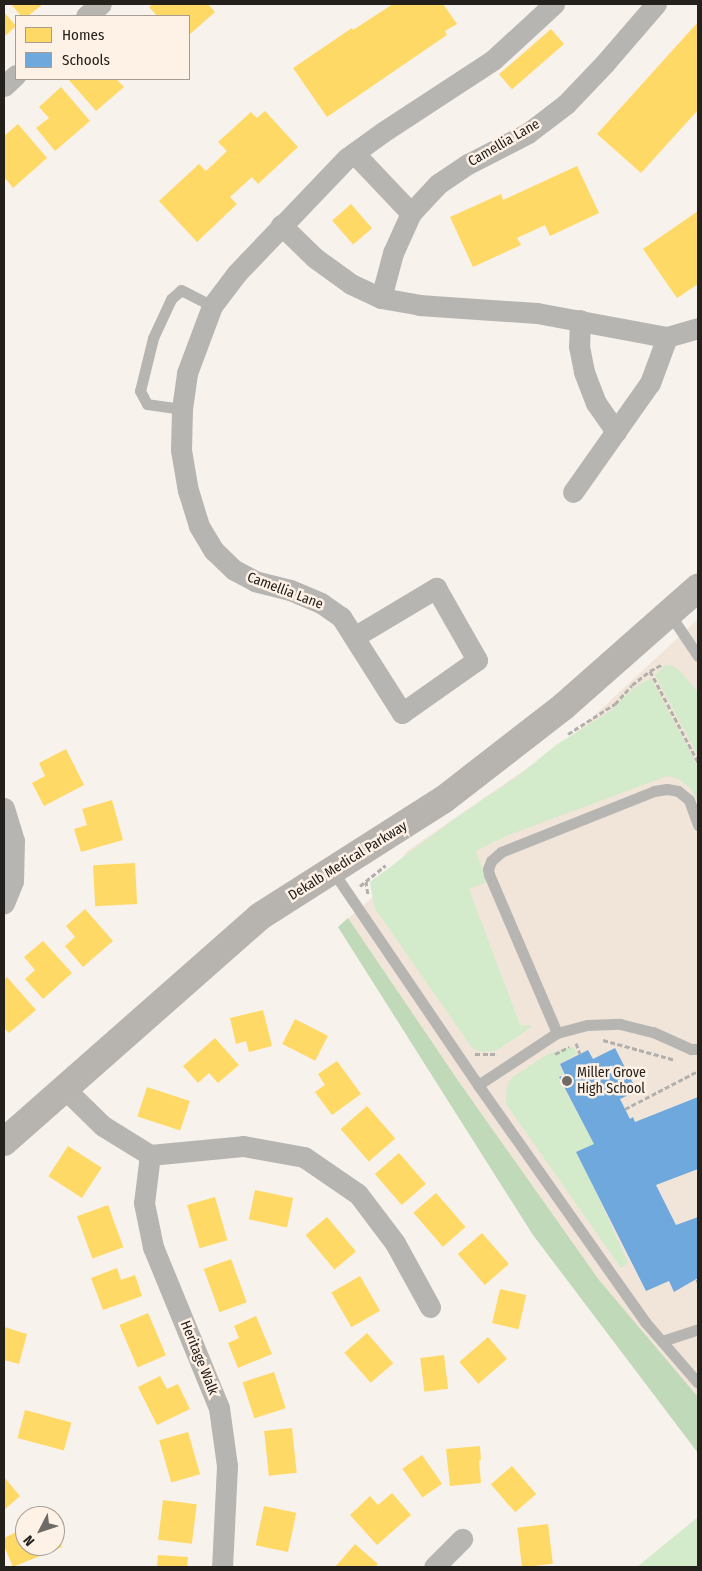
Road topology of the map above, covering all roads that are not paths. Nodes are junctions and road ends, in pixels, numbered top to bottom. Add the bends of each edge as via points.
1 (101, 4) edge
2 (554, 4) edge
3 (656, 4) edge
4 (87, 15) edge
5 (15, 76) edge
6 (4, 86) edge
7 (354, 153) junction
8 (411, 213) junction
9 (281, 226) junction
10 (382, 298) junction
11 (212, 306) junction
12 (580, 320) junction
13 (698, 328) edge
14 (667, 337) junction
15 (182, 409) junction
16 (616, 432) junction
17 (573, 492) dead end
18 (698, 588) edge
19 (669, 613) junction
20 (354, 636) junction
21 (698, 656) edge
22 (4, 808) edge
23 (698, 825) edge
24 (332, 870) junction
25 (4, 903) edge
26 (557, 1033) junction
27 (698, 1050) edge
28 (478, 1085) junction
29 (64, 1088) junction
30 (4, 1142) edge
31 (150, 1155) junction
32 (430, 1306) dead end
33 (698, 1329) edge
34 (662, 1340) junction
35 (698, 1383) edge
36 (462, 1539) dead end
37 (222, 1567) edge
38 (434, 1567) edge

1 - 4 street
2 - 7 street, Camellia Lane via 493,60
3 - 8 street, Camellia Lane via 566,104 528,133 468,164 438,184
5 - 6 street
7 - 8 street
7 - 9 street, Camellia Lane
8 - 10 street, Camellia Lane via 393,253
9 - 10 street via 315,258 351,284
9 - 11 street, Camellia Lane via 237,273
10 - 12 street via 419,305 537,313
11 - 15 street, Camellia Lane via 187,373
11 - 15 lane via 181,290 171,299 153,338 140,391 147,404
12 - 14 street
12 - 16 street via 579,346 584,372 596,403
13 - 14 street
14 - 16 street via 650,384
15 - 20 street, Camellia Lane via 180,450 188,491 199,526 214,551 234,570 255,581 290,590 321,603 341,617
16 - 17 street
18 - 19 main road, Dekalb Medical Parkway
19 - 21 lane
19 - 24 main road, Dekalb Medical Parkway via 505,754 444,800
20 - 20 street, Camellia Lane via 436,588 477,660 402,713
22 - 25 street via 14,841 13,881
23 - 26 lane via 689,800 678,791 654,791 501,852 491,861 489,874
24 - 28 lane
24 - 29 main road, Dekalb Medical Parkway via 259,917
26 - 27 lane via 586,1025 620,1024 653,1032
26 - 28 lane
28 - 34 lane via 646,1323
29 - 30 main road, Dekalb Medical Parkway
29 - 31 street via 103,1126
31 - 32 street via 243,1146 304,1157 358,1194 395,1243
31 - 37 street, Heritage Walk via 144,1203 153,1247 219,1408 227,1466
33 - 34 lane
34 - 35 lane
36 - 38 street

